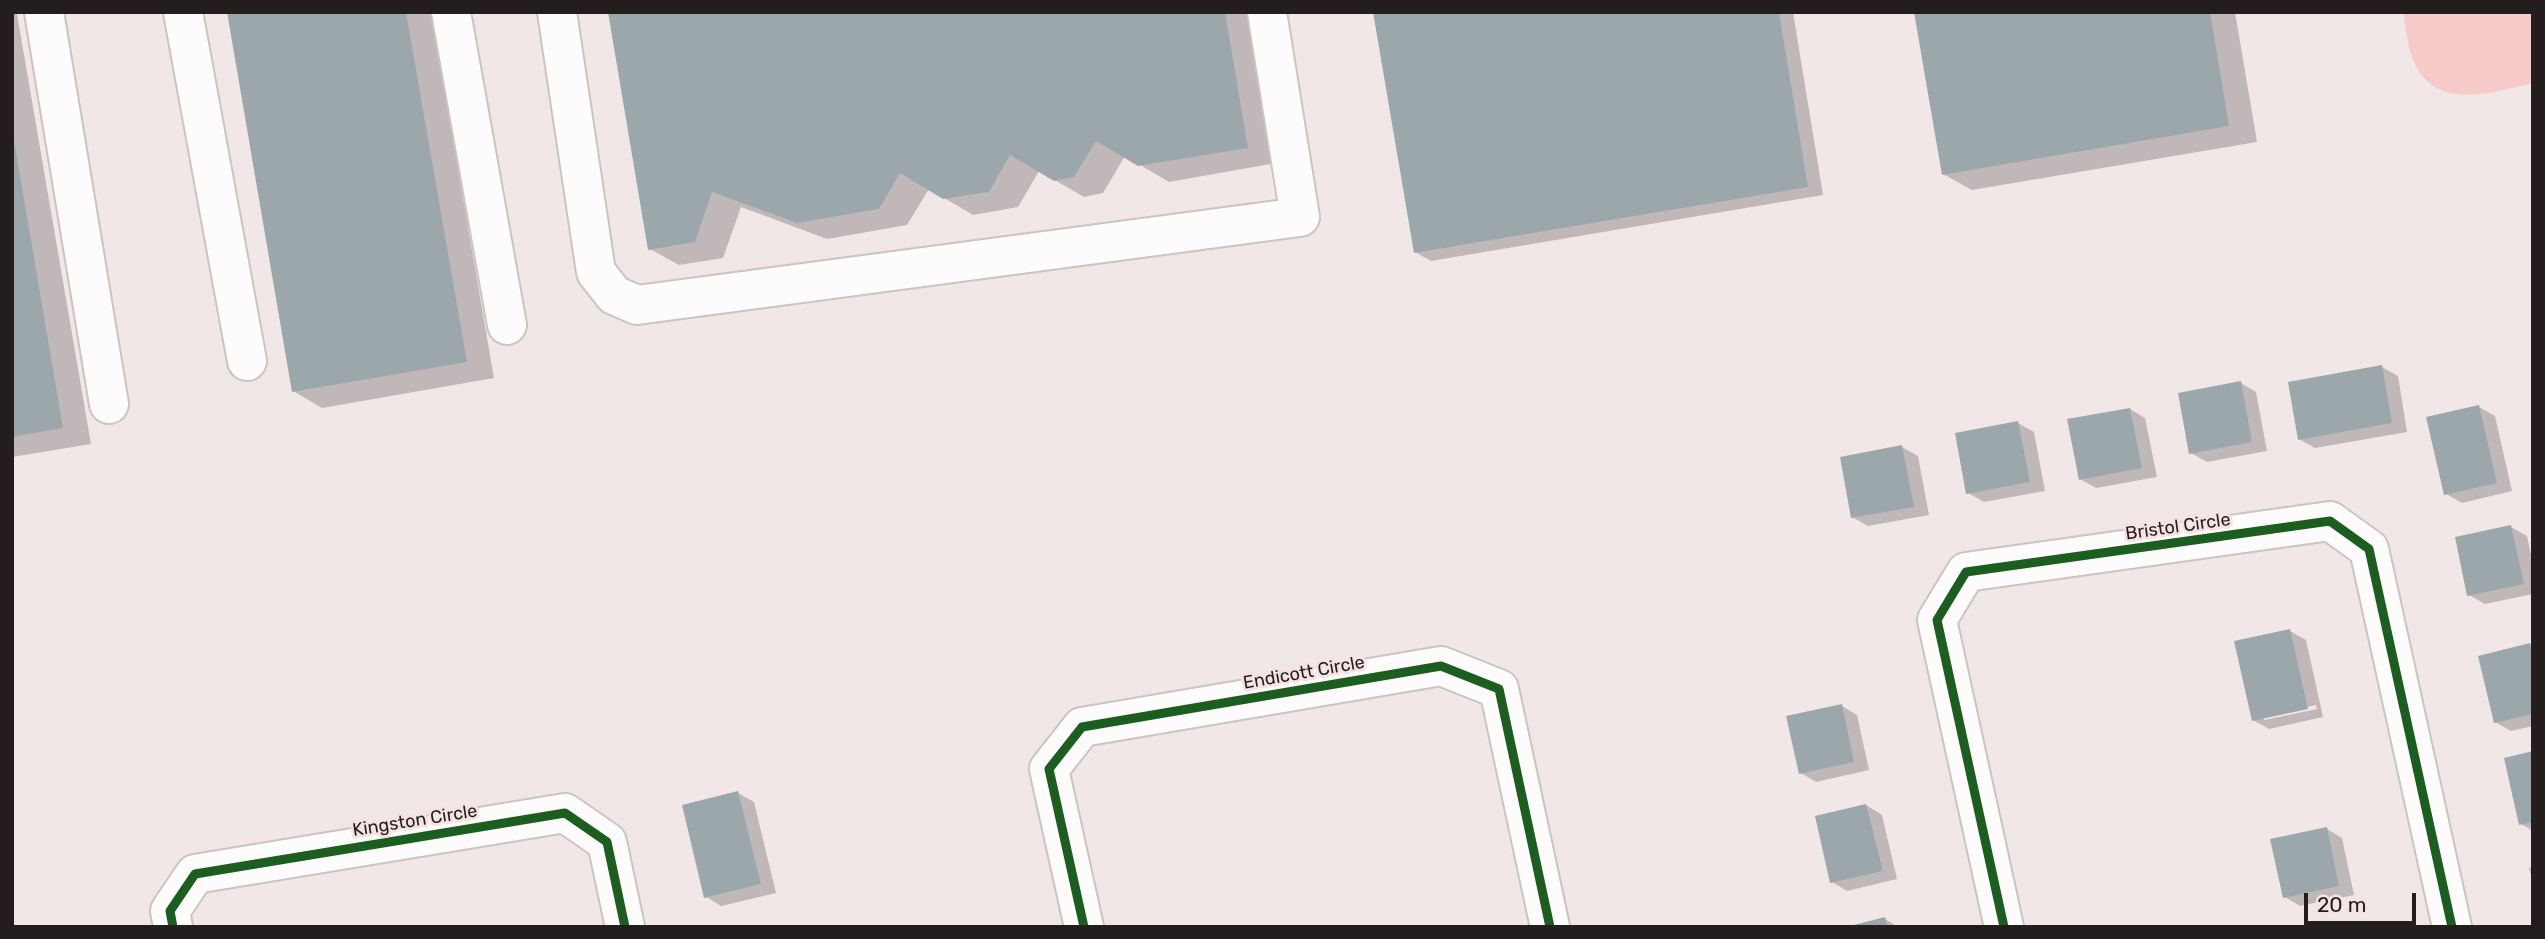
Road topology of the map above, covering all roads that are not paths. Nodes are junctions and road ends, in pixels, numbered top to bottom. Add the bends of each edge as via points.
1 (44, 12) edge
2 (183, 12) edge
3 (452, 12) edge
4 (556, 12) edge
5 (1267, 12) edge
6 (507, 325) dead end
7 (247, 361) dead end
8 (109, 404) dead end
9 (173, 927) edge
10 (625, 927) edge
11 (1084, 927) edge
12 (1550, 927) edge
13 (2004, 927) edge
14 (2452, 927) edge

1 - 8 street
2 - 7 street
3 - 6 street
4 - 5 street via 596,272 614,295 638,304 1300,217
9 - 10 street, Kingston Circle via 170,911 195,874 565,813 607,842
11 - 12 street, Endicott Circle via 1049,769 1082,727 1441,666 1499,689
13 - 14 street, Bristol Circle via 1937,620 1966,572 2330,521 2370,549

